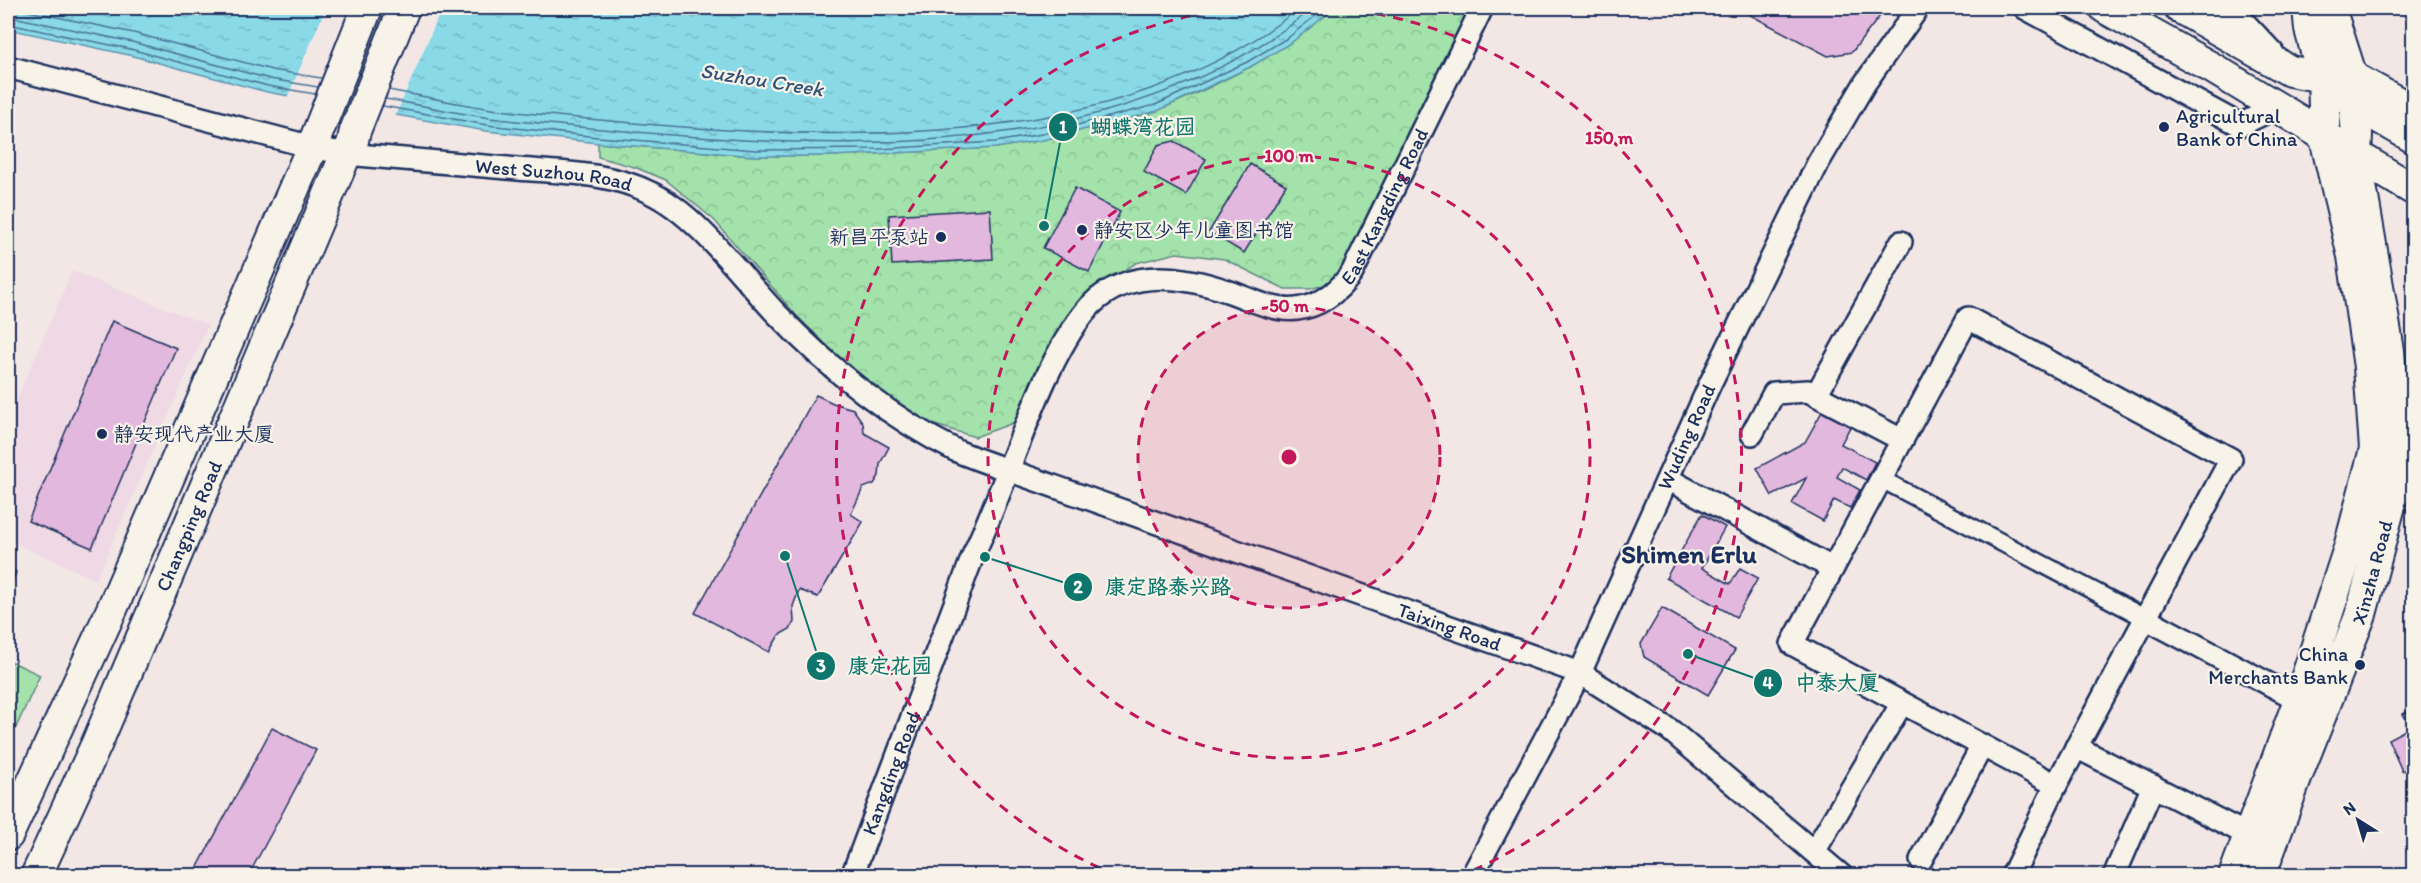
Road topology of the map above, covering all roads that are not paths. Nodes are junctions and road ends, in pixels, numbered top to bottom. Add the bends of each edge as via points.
1 (367, 8) edge
2 (404, 8) edge
3 (1482, 8) edge
4 (1918, 8) edge
5 (2025, 8) edge
6 (2105, 8) edge
7 (2180, 8) edge
8 (2220, 8) edge
9 (2308, 8) edge
10 (2330, 8) edge
11 (8, 67) edge
12 (2290, 71) junction
13 (2343, 86) junction
14 (2277, 107) junction
15 (2414, 111) edge
16 (317, 134) junction
17 (2325, 138) junction
18 (2414, 138) edge
19 (351, 143) junction
20 (2357, 145) junction
21 (2414, 167) edge
22 (2414, 190) edge
23 (1901, 243) dead end
24 (1816, 395) junction
25 (1752, 434) dead end
26 (1902, 440) junction
27 (1008, 470) junction
28 (1668, 479) junction
29 (1881, 479) junction
30 (1832, 568) junction
31 (2145, 618) junction
32 (1580, 673) junction
33 (2299, 700) junction
34 (1902, 703) junction
35 (1982, 746) junction
36 (2076, 747) junction
37 (2056, 785) junction
38 (2153, 786) junction
39 (8, 835) edge
40 (2248, 835) junction
41 (1814, 852) junction
42 (1921, 860) dead end
43 (36, 876) edge
44 (852, 876) edge
45 (1472, 876) edge
46 (1842, 876) edge
47 (2012, 876) edge
48 (2114, 876) edge
49 (2234, 876) edge
50 (2260, 876) edge

1 - 16 main road, Changping Road
2 - 19 main road, Changping Road
3 - 27 street, East Kangding Road via 1340,291 1325,301 1296,310 1265,305 1209,285 1164,277 1138,279 1113,289 1091,305 1073,329 1027,421
4 - 28 street, Wuding Road via 1865,83 1818,163
5 - 14 street via 2240,125
6 - 14 main road
7 - 12 main road
8 - 12 street via 2241,19
9 - 13 main road, Xinzha Road via 2310,29
10 - 13 main road, Xinzha Road
11 - 16 street, West Suzhou Road
12 - 13 main road
13 - 15 main road
13 - 17 main road, Xinzha Road
13 - 18 main road
13 - 20 main road, Xinzha Road
14 - 17 main road
16 - 19 street, West Suzhou Road
16 - 39 main road, Changping Road via 112,609
17 - 20 main road
17 - 33 main road, Xinzha Road via 2353,256 2369,367 2375,449 2349,548
19 - 27 street, West Suzhou Road via 598,176 652,193 684,215 798,335 866,394 925,434
19 - 43 main road, Changping Road via 98,743
20 - 21 main road
20 - 22 main road
20 - 50 main road, Xinzha Road via 2389,351 2397,444 2395,487 2361,614
23 - 24 street
24 - 25 street via 1808,391 1774,393
24 - 26 street
26 - 29 street
26 - 31 street via 1968,318 2231,459
27 - 32 street, Taixing Road
27 - 44 street, Kangding Road
28 - 30 street
28 - 32 street, Wuding Road
29 - 30 street
29 - 31 street
30 - 34 street via 1792,644
31 - 33 street
31 - 36 street
32 - 41 street, Taixing Road via 1670,730
32 - 45 street, Wuding Road
33 - 40 main road, Xinzha Road
34 - 35 street
34 - 41 street
35 - 37 street
35 - 42 street
36 - 37 street
36 - 38 street
37 - 47 street
38 - 40 street
38 - 48 street
40 - 49 main road, Xinzha Road
41 - 46 street, Taixing Road

